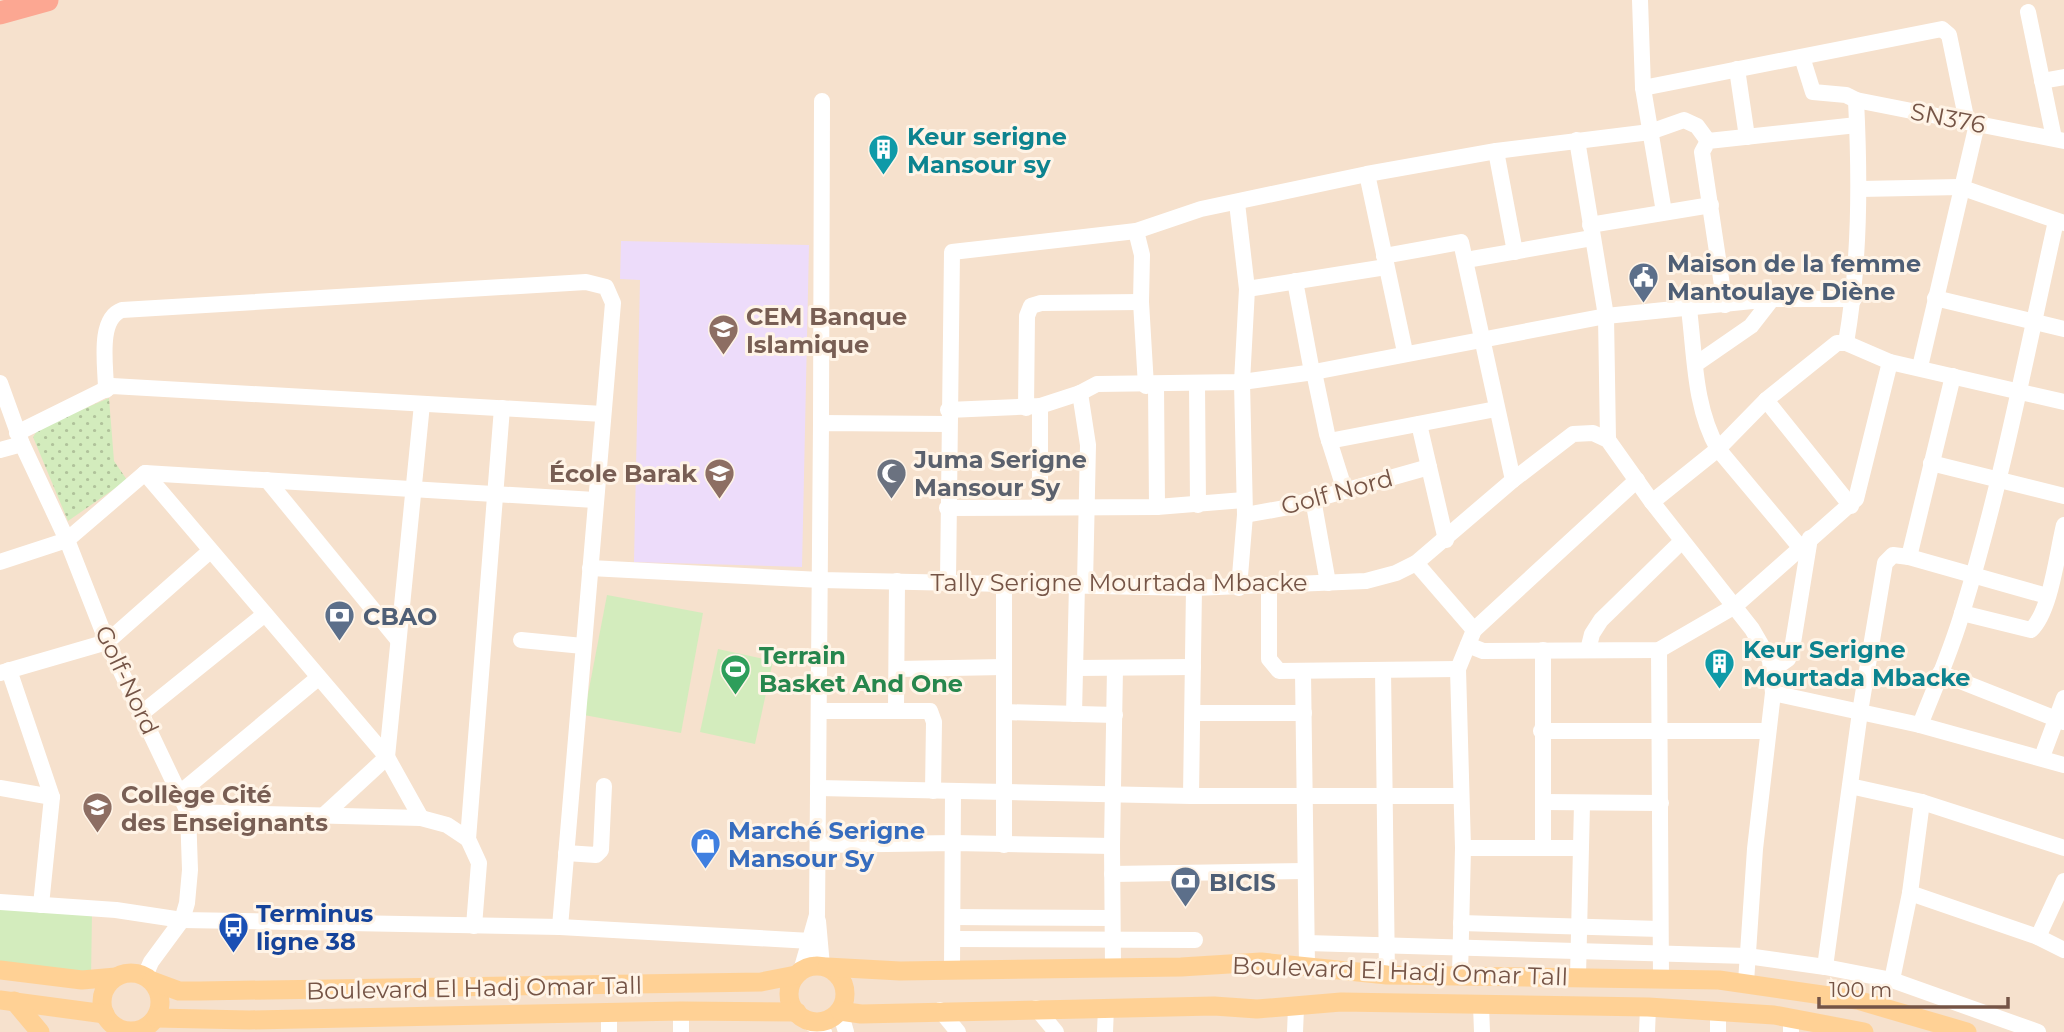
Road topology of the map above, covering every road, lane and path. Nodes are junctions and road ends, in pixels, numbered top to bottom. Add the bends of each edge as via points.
1 (47, 0) edge
2 (1640, 0) edge
3 (2028, 12) dead end
4 (0, 13) edge
5 (1802, 57) junction
6 (1737, 69) junction
7 (2064, 77) edge
8 (2042, 81) junction
9 (1643, 88) junction
10 (1856, 100) junction
11 (822, 101) dead end
12 (1972, 123) junction
13 (1857, 125) junction
14 (1650, 132) junction
15 (1747, 136) junction
16 (2059, 139) edge
17 (1577, 141) junction
18 (1708, 141) junction
19 (1496, 151) junction
20 (1367, 174) junction
21 (1960, 187) junction
22 (1860, 189) junction
23 (1237, 203) junction
24 (1711, 205) junction
25 (1664, 212) junction
26 (2060, 222) edge
27 (1136, 231) junction
28 (1591, 232) junction
29 (1515, 252) junction
30 (1466, 260) junction
31 (1385, 261) junction
32 (1295, 281) junction
33 (1247, 289) junction
34 (1935, 298) junction
35 (1772, 299) junction
36 (1854, 299) junction
37 (1141, 302) junction
38 (1725, 305) junction
39 (1689, 309) junction
40 (1606, 316) junction
41 (2034, 322) junction
42 (2064, 329) edge
43 (1480, 339) junction
44 (1846, 343) junction
45 (1405, 352) junction
46 (1890, 362) junction
47 (1696, 364) junction
48 (1920, 368) junction
49 (1313, 372) junction
50 (1953, 376) junction
51 (1242, 382) junction
52 (0, 383) edge
53 (1198, 384) junction
54 (1151, 386) junction
55 (106, 390) junction
56 (2017, 391) junction
57 (1080, 393) junction
58 (1766, 400) junction
59 (2064, 402) edge
60 (422, 404) junction
61 (1033, 407) junction
62 (502, 408) junction
63 (1496, 409) junction
64 (603, 414) junction
65 (948, 417) junction
66 (821, 423) junction
67 (1419, 424) junction
68 (20, 438) junction
69 (1608, 440) junction
70 (1329, 441) junction
71 (1718, 449) junction
72 (0, 450) edge
73 (1931, 463) junction
74 (1429, 467) junction
75 (145, 472) junction
76 (267, 480) junction
77 (1513, 480) junction
78 (1999, 480) junction
79 (1637, 481) junction
80 (412, 489) junction
81 (1345, 491) junction
82 (494, 494) junction
83 (2064, 496) edge
84 (1314, 499) junction
85 (595, 500) junction
86 (1652, 502) junction
87 (1086, 505) junction
88 (1198, 505) junction
89 (1851, 506) junction
90 (1040, 507) junction
91 (1157, 507) junction
92 (947, 508) junction
93 (1245, 508) junction
94 (2064, 525) edge
95 (1446, 540) junction
96 (67, 541) junction
97 (1682, 541) junction
98 (1805, 542) junction
99 (210, 551) junction
100 (1909, 557) junction
101 (2060, 560) edge
102 (0, 562) edge
103 (1416, 563) junction
104 (590, 568) junction
105 (1973, 576) junction
106 (821, 580) junction
107 (897, 581) junction
108 (948, 581) junction
109 (1003, 582) junction
110 (1328, 583) junction
111 (1081, 584) junction
112 (1269, 587) junction
113 (1194, 588) junction
114 (1239, 588) junction
115 (2047, 596) junction
116 (1735, 606) junction
117 (1962, 613) junction
118 (265, 614) junction
119 (1471, 638) junction
120 (398, 640) junction
121 (521, 640) dead end
122 (107, 642) junction
123 (583, 646) junction
124 (1543, 650) junction
125 (1588, 650) junction
126 (1659, 650) junction
127 (1004, 667) junction
128 (1193, 667) junction
129 (1076, 668) junction
130 (1115, 668) junction
131 (1458, 668) junction
132 (897, 669) junction
133 (1383, 670) junction
134 (1771, 671) junction
135 (4, 672) edge
136 (1303, 673) junction
137 (1940, 673) junction
138 (318, 678) junction
139 (1773, 693) junction
140 (2064, 698) edge
141 (896, 710) junction
142 (820, 711) junction
143 (1004, 712) junction
144 (1860, 712) junction
145 (142, 713) junction
146 (1193, 713) junction
147 (1304, 713) junction
148 (1074, 714) junction
149 (1115, 715) junction
150 (2060, 720) edge
151 (1920, 725) junction
152 (1541, 731) junction
153 (1660, 731) junction
154 (1767, 731) junction
155 (387, 757) junction
156 (2042, 757) junction
157 (2064, 765) edge
158 (604, 786) dead end
159 (1850, 786) junction
160 (0, 788) edge
161 (818, 788) junction
162 (933, 791) junction
163 (181, 792) junction
164 (953, 792) junction
165 (1003, 793) junction
166 (1114, 795) junction
167 (1191, 796) junction
168 (1305, 796) junction
169 (1382, 796) junction
170 (1460, 796) junction
171 (52, 797) junction
172 (1543, 802) junction
173 (1923, 802) junction
174 (1661, 803) junction
175 (1582, 804) junction
176 (188, 813) junction
177 (323, 816) junction
178 (421, 818) junction
179 (468, 839) junction
180 (954, 843) junction
181 (819, 845) junction
182 (1004, 845) junction
183 (1112, 846) junction
184 (1543, 846) junction
185 (1580, 848) junction
186 (2064, 848) edge
187 (1463, 849) junction
188 (566, 853) junction
189 (1305, 872) junction
190 (1112, 874) junction
191 (2064, 881) edge
192 (1910, 893) junction
193 (0, 902) edge
194 (41, 905) junction
195 (817, 915) junction
196 (953, 917) junction
197 (1112, 918) junction
198 (182, 920) junction
199 (1461, 923) junction
200 (474, 926) junction
201 (1579, 926) junction
202 (560, 927) junction
203 (1660, 929) junction
204 (2038, 937) junction
205 (954, 939) junction
206 (1112, 940) junction
207 (1195, 940) dead end
208 (811, 941) junction
209 (1307, 943) junction
210 (1387, 945) junction
211 (1460, 950) junction
212 (2064, 950) edge
213 (1578, 953) junction
214 (1661, 953) junction
215 (1747, 957) junction
216 (1307, 966) junction
217 (825, 967) junction
218 (1114, 967) junction
219 (1825, 967) junction
220 (0, 970) edge
221 (952, 970) junction
222 (799, 973) junction
223 (1387, 975) junction
224 (1460, 975) junction
225 (1578, 976) junction
226 (116, 977) junction
227 (1661, 978) junction
228 (148, 979) junction
229 (1892, 980) junction
230 (1746, 982) junction
231 (7, 1000) edge
232 (1481, 1005) junction
233 (1106, 1007) junction
234 (1648, 1007) junction
235 (1036, 1008) junction
236 (1296, 1008) junction
237 (940, 1010) junction
238 (681, 1011) junction
239 (840, 1011) junction
240 (1718, 1011) junction
241 (801, 1016) junction
242 (249, 1020) junction
243 (107, 1022) edge
244 (609, 1023) edge
245 (459, 1024) edge
246 (1791, 1025) edge
247 (147, 1026) edge
248 (316, 1026) edge
249 (38, 1031) edge
250 (226, 1032) edge
251 (681, 1032) edge
252 (824, 1032) edge
253 (846, 1032) edge
254 (958, 1032) edge
255 (1056, 1032) edge
256 (1105, 1032) edge
257 (1295, 1032) edge
258 (1482, 1032) edge
259 (1647, 1032) edge
260 (1718, 1032) edge
261 (1864, 1032) edge
262 (1967, 1032) edge
263 (2038, 1032) edge

1 - 4 highway
2 - 9 street
3 - 8 street
5 - 6 street
5 - 10 street, SN376 via 1813,92
5 - 12 street via 1946,30
6 - 9 street
6 - 15 street
7 - 8 street
8 - 16 street
9 - 14 street
10 - 12 street, SN376
10 - 13 street
11 - 66 street
12 - 16 street, SN376
12 - 21 street
13 - 15 street
13 - 22 street
14 - 17 street
14 - 18 street via 1691,121
14 - 25 street
15 - 18 street
17 - 19 street
17 - 28 street
18 - 24 street via 1702,152
19 - 20 street
19 - 29 street
20 - 23 street
20 - 31 street
21 - 22 street
21 - 26 street
21 - 34 street
22 - 36 street
23 - 27 street via 1172,216
23 - 33 street
24 - 25 street
24 - 38 street
25 - 28 street
26 - 41 street
27 - 37 street via 1142,255
27 - 65 street via 952,252
28 - 29 street
28 - 40 street
29 - 30 street
30 - 31 street via 1458,241
30 - 43 street
31 - 32 street
31 - 45 street
32 - 33 street
32 - 49 street
33 - 51 street
34 - 41 street
34 - 48 street
35 - 36 street
35 - 38 street
35 - 47 street via 1751,326
36 - 44 street
37 - 54 street
37 - 61 street via 1031,306 1027,316
38 - 39 street
39 - 40 street
39 - 47 street
40 - 43 street
40 - 69 street
41 - 42 street
41 - 56 street
43 - 45 street
43 - 63 street
44 - 46 street
44 - 58 street via 1829,347
45 - 49 street
46 - 48 street
46 - 89 street
47 - 71 street via 1703,416
48 - 50 street
49 - 51 street
49 - 70 street
50 - 56 street
50 - 73 street
51 - 53 street
51 - 93 street
52 - 68 street, Golf-Nord
53 - 54 street
53 - 88 street
54 - 57 street via 1097,384
54 - 91 street
55 - 60 street via 112,386
55 - 64 street via 107,325 113,314 122,310 586,282 606,288 613,303
55 - 68 street
56 - 59 street
56 - 78 street
57 - 61 street
57 - 87 street via 1088,445
58 - 71 street
58 - 89 street
60 - 62 street
60 - 80 street
61 - 65 street
61 - 90 street
62 - 64 street
62 - 82 street
63 - 67 street
63 - 77 street
64 - 85 street
65 - 66 street
65 - 92 street
66 - 106 street
67 - 70 street
67 - 74 street
68 - 72 street
68 - 96 street, Golf-Nord
69 - 77 street, Tally Serigne Mourtada Mbacke via 1589,431 1577,432
69 - 79 street
70 - 81 street
71 - 86 street
71 - 98 street
73 - 78 street
73 - 100 street
74 - 81 street, Golf Nord
74 - 95 street
75 - 76 street
75 - 96 street
75 - 99 street
76 - 80 street
76 - 120 street
77 - 95 street, Tally Serigne Mourtada Mbacke
78 - 83 street
78 - 105 street
79 - 86 street
79 - 119 street
80 - 82 street
80 - 120 street
81 - 84 street, Golf Nord
82 - 85 street
82 - 179 street
84 - 93 street, Golf Nord
84 - 110 street
85 - 104 street
86 - 97 street
87 - 90 street, Golf Nord
87 - 91 street, Golf Nord
87 - 111 street
88 - 91 street, Golf Nord
88 - 93 street, Golf Nord
89 - 98 street
90 - 92 street, Golf Nord
92 - 108 street
93 - 114 street
94 - 101 street
95 - 103 street, Tally Serigne Mourtada Mbacke
96 - 102 street
96 - 122 street, Golf-Nord
97 - 116 street
97 - 125 street via 1601,620
98 - 116 street
98 - 134 street via 1792,649 1788,659
99 - 118 street
99 - 122 street
100 - 105 street
100 - 144 street via 1893,555 1885,563
101 - 115 street
103 - 110 street, Tally Serigne Mourtada Mbacke via 1381,578
103 - 119 street
104 - 106 street, Tally Serigne Mourtada Mbacke
104 - 123 street
105 - 115 street
105 - 117 street
106 - 107 street, Tally Serigne Mourtada Mbacke
106 - 142 street
107 - 108 street, Tally Serigne Mourtada Mbacke
107 - 132 street
108 - 109 street, Tally Serigne Mourtada Mbacke
109 - 111 street, Tally Serigne Mourtada Mbacke
109 - 127 street
110 - 112 street, Tally Serigne Mourtada Mbacke
111 - 113 street, Tally Serigne Mourtada Mbacke
111 - 129 street
112 - 114 street, Tally Serigne Mourtada Mbacke
112 - 136 street via 1271,665 1279,671
113 - 114 street, Tally Serigne Mourtada Mbacke
113 - 128 street
115 - 117 street via 2039,621 2028,632
116 - 126 street
116 - 134 street via 1762,643
117 - 137 street
118 - 138 street
118 - 145 street
119 - 124 street via 1483,650
119 - 131 street
120 - 155 street
121 - 123 street
122 - 135 street
122 - 145 street, Golf-Nord
123 - 188 street
124 - 125 street
124 - 152 street
125 - 126 street
126 - 153 street
127 - 132 street
127 - 143 street
128 - 130 street
128 - 146 street
129 - 130 street
129 - 148 street
130 - 149 street
131 - 133 street
131 - 170 street
132 - 141 street
133 - 136 street
133 - 169 street
134 - 139 street
135 - 171 street
136 - 147 street
137 - 150 street
137 - 151 street
138 - 155 street
138 - 163 street
139 - 144 street
139 - 154 street
140 - 150 street
141 - 142 street
141 - 162 street via 926,710 933,715
142 - 161 street
143 - 148 street
143 - 165 street
144 - 151 street
144 - 159 street
145 - 163 street, Golf-Nord
146 - 147 street
146 - 167 street
147 - 168 street
148 - 149 street
149 - 166 street
150 - 156 street
151 - 156 street
152 - 153 street
152 - 172 street
153 - 154 street
153 - 174 street
154 - 215 street
155 - 177 street
155 - 178 street
156 - 157 street
158 - 188 street via 601,850 596,855
159 - 173 street
159 - 219 street
160 - 171 street
161 - 162 street
161 - 181 street
162 - 164 street
163 - 176 street, Golf-Nord
164 - 165 street
164 - 180 street
165 - 166 street
165 - 182 street
166 - 167 street
166 - 183 street
167 - 168 street
168 - 169 street
168 - 189 street
169 - 170 street
169 - 210 street
170 - 187 street
171 - 194 street
172 - 175 street
172 - 184 street
173 - 186 street
173 - 192 street
174 - 175 street
174 - 203 street
175 - 185 street
176 - 177 street
176 - 198 street, Golf-Nord via 190,870
177 - 178 street
178 - 179 street via 447,825
179 - 200 street via 479,863
180 - 181 street
180 - 182 street
180 - 196 street
181 - 195 street
182 - 183 street
183 - 190 street
184 - 185 street
184 - 187 street
185 - 201 street
187 - 199 street
188 - 202 street
189 - 190 street
189 - 209 street
190 - 197 street
191 - 204 street
192 - 204 street
192 - 229 street
193 - 194 street
194 - 198 street
195 - 208 street
195 - 217 street
196 - 197 street
196 - 205 street
197 - 206 street
198 - 200 street
198 - 228 street, Golf-Nord
199 - 201 street
199 - 211 street
200 - 202 street
201 - 203 street
201 - 213 street
202 - 208 street
203 - 214 street
204 - 212 street
205 - 206 street
205 - 221 street
206 - 207 street
206 - 218 street
208 - 222 street
209 - 210 street
209 - 216 street
210 - 211 street
210 - 223 street
211 - 213 street
211 - 224 street
213 - 214 street
213 - 225 street
214 - 215 street
214 - 227 street
215 - 219 street
215 - 230 street
216 - 218 main road, Boulevard El Hadj Omar Tall via 1261,962
216 - 223 main road, Boulevard El Hadj Omar Tall
217 - 221 main road, Boulevard El Hadj Omar Tall
217 - 222 main road
217 - 239 main road via 845,986 846,999
218 - 221 main road, Boulevard El Hadj Omar Tall
219 - 229 street
220 - 226 main road, Boulevard El Hadj Omar Tall via 82,980
222 - 228 main road, Boulevard El Hadj Omar Tall via 761,982 322,991 179,991
222 - 241 main road via 789,994
223 - 224 main road, Boulevard El Hadj Omar Tall
224 - 225 main road, Boulevard El Hadj Omar Tall
225 - 227 main road, Boulevard El Hadj Omar Tall
226 - 228 main road, Boulevard El Hadj Omar Tall via 130,973
226 - 243 main road via 103,993
227 - 230 main road, Boulevard El Hadj Omar Tall
228 - 247 main road via 160,999
229 - 263 street
230 - 262 main road, Boulevard El Hadj Omar Tall via 1857,1000
231 - 243 main road, Boulevard El Hadj Omar Tall
231 - 249 main road
232 - 234 main road, Boulevard El Hadj Omar Tall
232 - 236 main road, Boulevard El Hadj Omar Tall via 1341,1002
232 - 258 street
233 - 235 main road, Boulevard El Hadj Omar Tall
233 - 236 main road, Boulevard El Hadj Omar Tall
233 - 256 street
234 - 240 main road, Boulevard El Hadj Omar Tall
234 - 259 street
235 - 237 main road, Boulevard El Hadj Omar Tall
235 - 255 street
236 - 257 street
237 - 239 main road, Boulevard El Hadj Omar Tall
237 - 254 street
238 - 241 main road, Boulevard El Hadj Omar Tall
238 - 244 main road, Boulevard El Hadj Omar Tall
238 - 251 street
239 - 241 main road via 821,1022
239 - 253 street
240 - 246 main road, Boulevard El Hadj Omar Tall
240 - 260 street
241 - 252 street
242 - 247 main road, Boulevard El Hadj Omar Tall
242 - 248 main road, Boulevard El Hadj Omar Tall
242 - 250 main road
243 - 247 main road, Boulevard El Hadj Omar Tall via 125,1030
244 - 245 main road, Boulevard El Hadj Omar Tall
245 - 248 main road, Boulevard El Hadj Omar Tall
246 - 261 main road, Boulevard El Hadj Omar Tall

